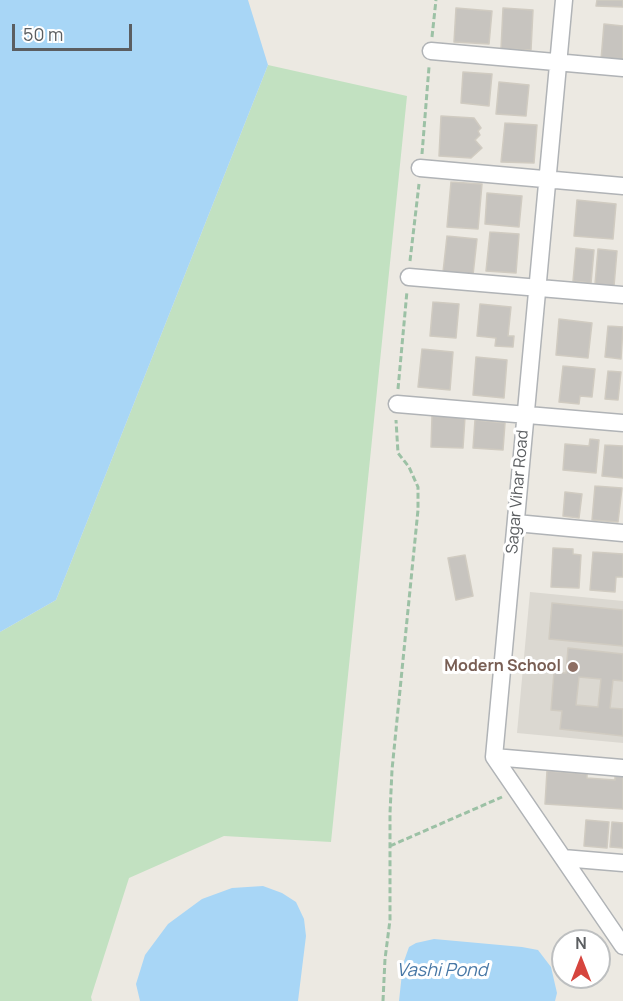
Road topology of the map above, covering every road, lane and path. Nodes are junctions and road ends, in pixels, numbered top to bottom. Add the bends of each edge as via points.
1 (436, 0) edge
2 (564, 0) edge
3 (431, 51) junction
4 (558, 62) junction
5 (623, 68) edge
6 (420, 168) junction
7 (547, 180) junction
8 (623, 186) edge
9 (409, 276) junction
10 (537, 288) junction
11 (623, 296) edge
12 (397, 404) junction
13 (526, 415) junction
14 (623, 423) edge
15 (516, 523) junction
16 (623, 533) edge
17 (494, 757) junction
18 (623, 768) edge
19 (517, 790) junction
20 (390, 846) junction
21 (563, 858) junction
22 (623, 863) edge
23 (623, 946) edge
24 (383, 1001) edge

1 - 3 path
2 - 4 street, Sagar Vihar Road
3 - 4 street
3 - 6 path
4 - 5 street
4 - 7 street, Sagar Vihar Road
6 - 7 street
6 - 9 path
7 - 8 street
7 - 10 street, Sagar Vihar Road
9 - 10 street
9 - 12 path
10 - 11 street
10 - 13 street, Sagar Vihar Road
12 - 13 street
12 - 20 path via 398,453 418,487 418,510 392,770
13 - 14 street
13 - 15 street, Sagar Vihar Road
15 - 16 street
15 - 17 street, Sagar Vihar Road
17 - 18 street
17 - 19 street
19 - 20 path
19 - 21 street
20 - 24 path via 390,920
21 - 22 street
21 - 23 street

